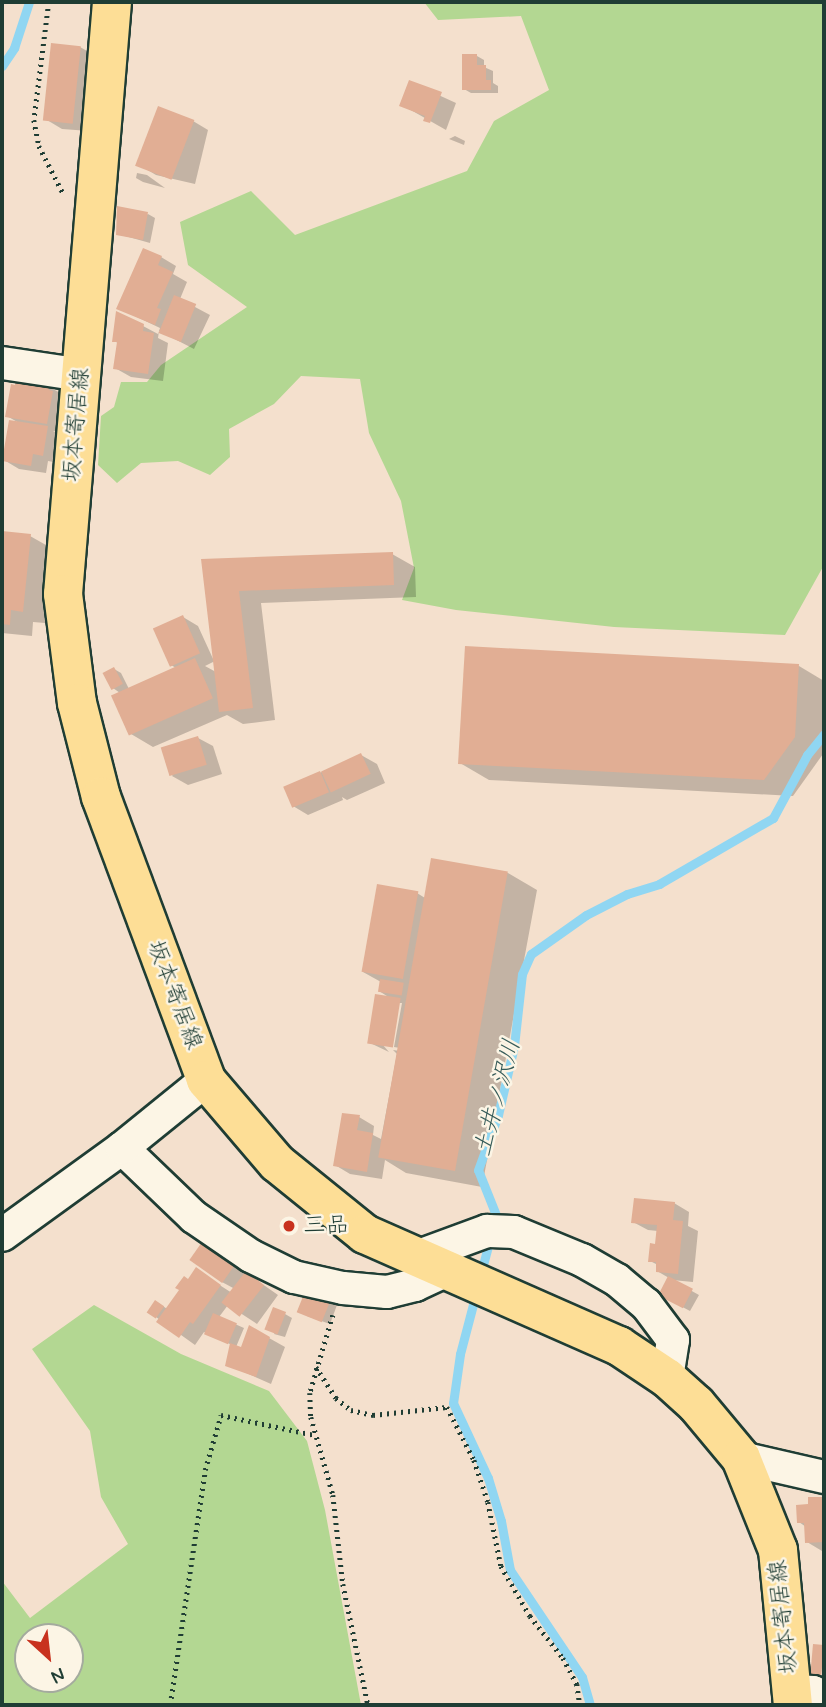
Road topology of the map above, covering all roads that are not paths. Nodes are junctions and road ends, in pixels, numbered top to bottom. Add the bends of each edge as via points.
1 (113, 2) edge
2 (2, 363) edge
3 (82, 375) junction
4 (206, 1080) junction
5 (122, 1148) junction
6 (2, 1235) edge
7 (432, 1264) junction
8 (667, 1378) junction
9 (741, 1458) junction
10 (824, 1477) edge
11 (803, 1698) edge

1 - 3 main road, 坂本寄居線
2 - 3 street
3 - 4 main road, 坂本寄居線 via 63,594 77,703 101,797
4 - 5 street
4 - 7 main road, 坂本寄居線 via 277,1163 365,1234
5 - 6 street
5 - 7 street via 194,1217 251,1256 294,1277 387,1292 415,1285
7 - 8 main road, 坂本寄居線 via 619,1346
7 - 8 street via 487,1231 514,1232 582,1260 646,1304 673,1340
8 - 9 main road, 坂本寄居線 via 696,1404
9 - 10 street
9 - 11 main road, 坂本寄居線 via 778,1550

